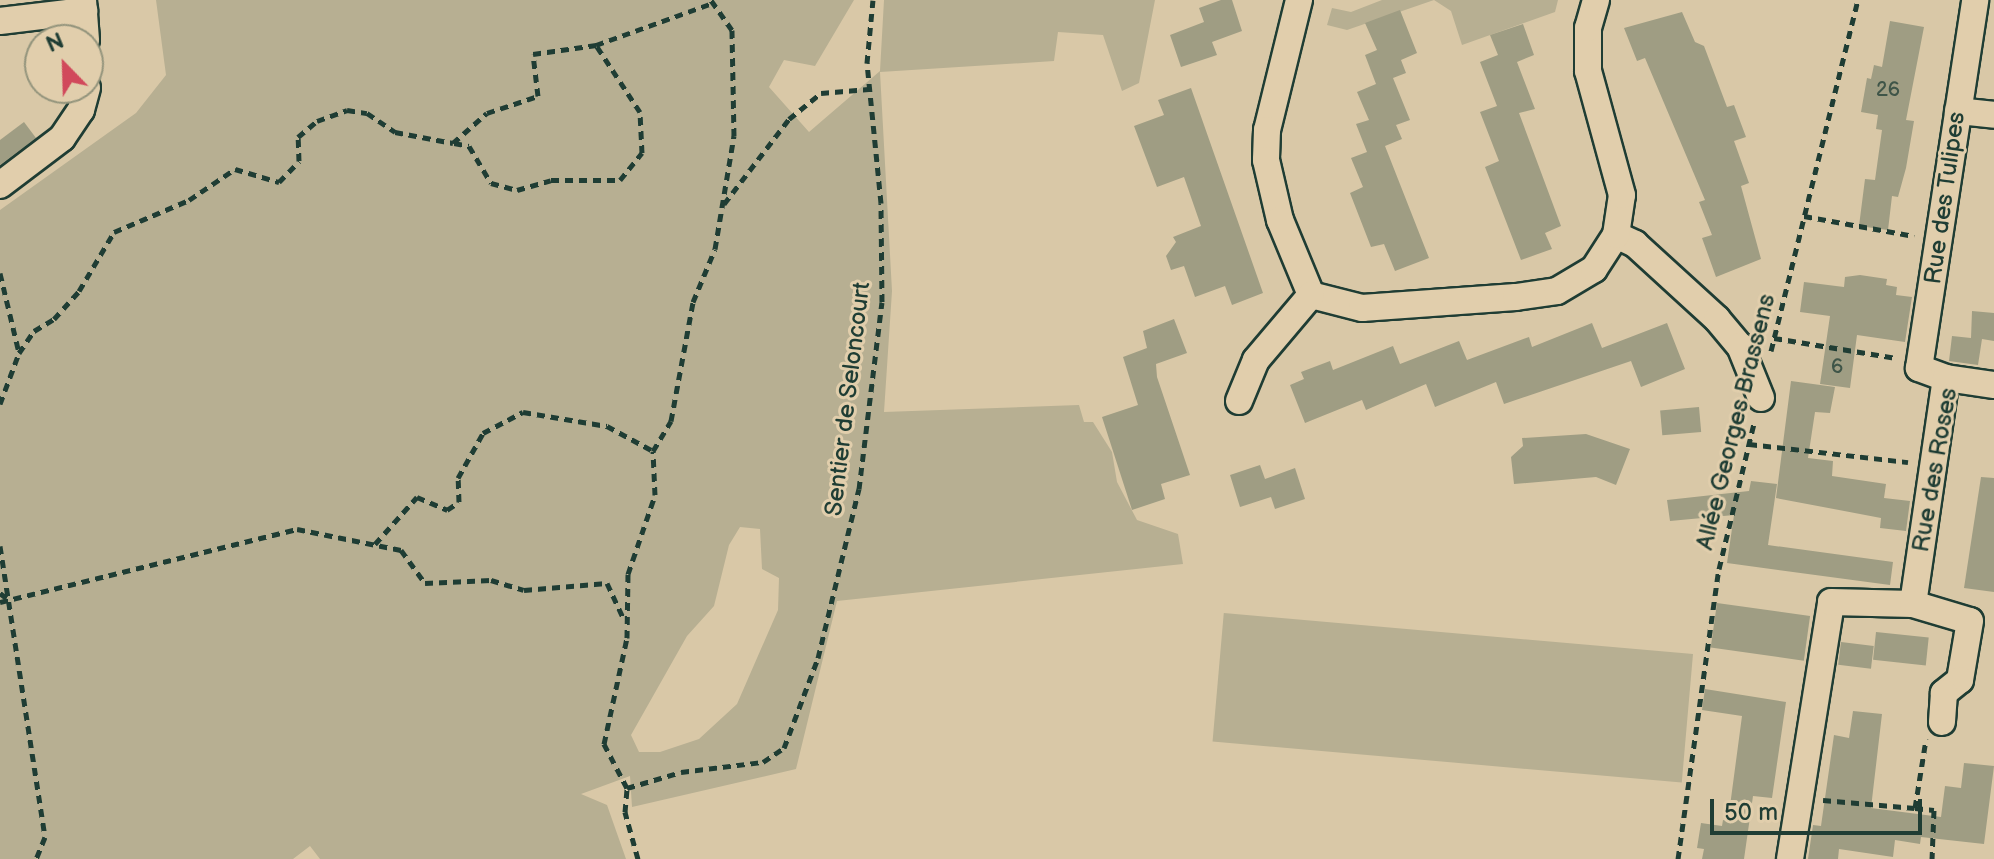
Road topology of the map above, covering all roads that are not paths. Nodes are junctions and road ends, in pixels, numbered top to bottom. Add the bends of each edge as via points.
1 (1299, 0) edge
2 (1596, 0) edge
3 (1975, 0) edge
4 (84, 6) edge
5 (0, 21) edge
6 (83, 104) edge
7 (1958, 111) junction
8 (1994, 115) edge
9 (0, 185) edge
10 (1616, 235) junction
11 (1311, 295) junction
12 (1946, 378) junction
13 (1994, 385) edge
14 (1761, 398) road end
15 (1239, 401) dead end
16 (1913, 604) junction
17 (1942, 722) road end
18 (1790, 859) edge

1 - 11 street via 1267,130 1266,160 1280,220
2 - 10 street via 1588,28 1588,71 1619,181
3 - 7 street, Rue des Tulipes
4 - 5 street
6 - 9 street via 62,138
7 - 8 street
7 - 12 street, Rue des Tulipes via 1919,368
10 - 11 street via 1583,278 1542,294 1362,308
10 - 14 street via 1635,244 1717,319 1740,346
11 - 15 street via 1256,360
12 - 13 street, Rue des Roses
12 - 16 street, Rue des Roses
16 - 17 street via 1970,621 1960,680 1944,693
16 - 18 street via 1831,602

